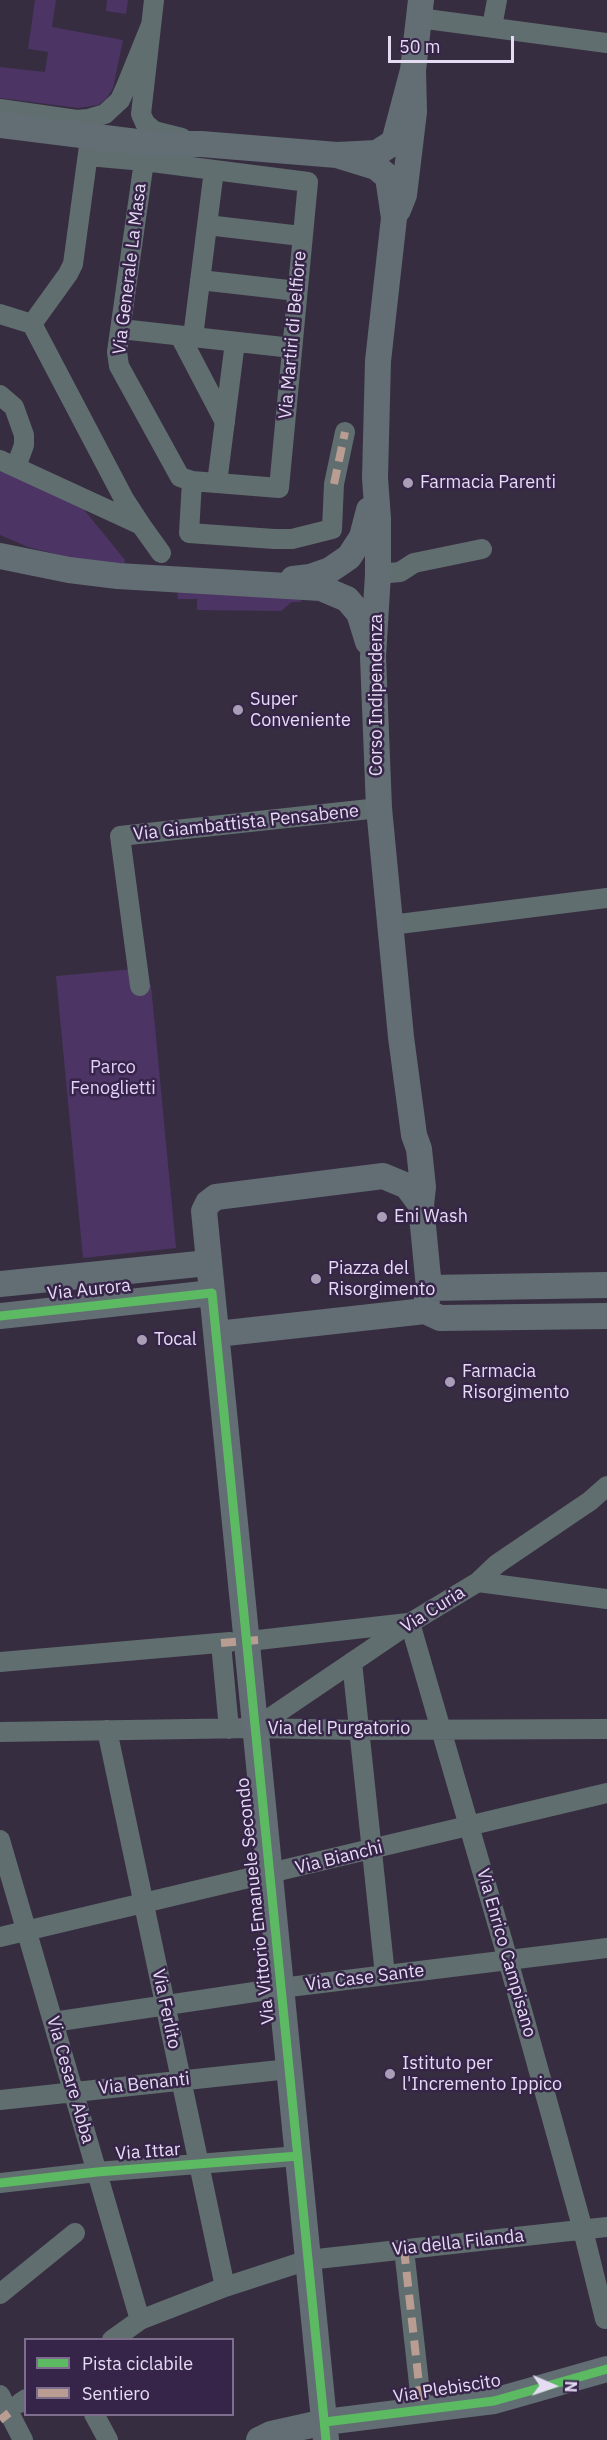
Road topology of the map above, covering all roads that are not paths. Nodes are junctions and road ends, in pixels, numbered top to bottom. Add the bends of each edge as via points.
1 (154, 0) edge
2 (497, 0) edge
3 (420, 9) edge
4 (151, 25) junction
5 (492, 27) junction
6 (607, 44) edge
7 (413, 70) junction
8 (0, 109) edge
9 (0, 125) edge
10 (201, 144) junction
11 (89, 146) junction
12 (337, 156) junction
13 (144, 161) junction
14 (214, 170) junction
15 (394, 218) junction
16 (207, 225) junction
17 (301, 236) junction
18 (200, 280) junction
19 (297, 291) junction
20 (0, 314) edge
21 (32, 324) junction
22 (121, 329) junction
23 (186, 336) junction
24 (235, 342) junction
25 (292, 348) junction
26 (0, 394) edge
27 (225, 422) junction
28 (345, 432) dead end
29 (8, 464) edge
30 (375, 478) junction
31 (192, 481) junction
32 (217, 483) junction
33 (141, 525) junction
34 (0, 544) edge
35 (482, 549) dead end
36 (162, 553) dead end
37 (0, 556) edge
38 (69, 570) junction
39 (378, 574) junction
40 (257, 583) junction
41 (373, 657) junction
42 (379, 808) junction
43 (607, 898) edge
44 (390, 925) junction
45 (140, 986) dead end
46 (414, 1135) junction
47 (383, 1176) junction
48 (421, 1205) junction
49 (208, 1263) junction
50 (68, 1277) junction
51 (0, 1284) edge
52 (607, 1285) edge
53 (212, 1293) junction
54 (427, 1300) junction
55 (71, 1309) junction
56 (0, 1316) edge
57 (607, 1316) edge
58 (219, 1346) junction
59 (607, 1486) edge
60 (478, 1582) junction
61 (607, 1599) edge
62 (410, 1623) junction
63 (258, 1640) dead end
64 (0, 1662) edge
65 (352, 1662) junction
66 (255, 1728) junction
67 (607, 1728) edge
68 (229, 1729) junction
69 (442, 1729) junction
70 (107, 1730) junction
71 (359, 1730) junction
72 (0, 1732) edge
73 (607, 1794) edge
74 (470, 1826) junction
75 (0, 1840) edge
76 (372, 1850) junction
77 (269, 1874) junction
78 (7, 1892) edge
79 (144, 1904) junction
80 (27, 1931) junction
81 (0, 1937) edge
82 (607, 1948) edge
83 (508, 1960) junction
84 (385, 1976) junction
85 (281, 1988) junction
86 (166, 2005) junction
87 (53, 2022) junction
88 (289, 2069) junction
89 (181, 2080) junction
90 (74, 2092) junction
91 (0, 2100) edge
92 (298, 2157) junction
93 (199, 2165) junction
94 (97, 2172) junction
95 (0, 2183) edge
96 (607, 2227) edge
97 (583, 2230) junction
98 (75, 2233) dead end
99 (404, 2249) junction
100 (308, 2260) junction
101 (225, 2287) junction
102 (0, 2294) edge
103 (605, 2319) dead end
104 (140, 2320) junction
105 (115, 2338) edge
106 (607, 2369) edge
107 (0, 2395) edge
108 (14, 2409) edge
109 (422, 2411) junction
110 (95, 2416) edge
111 (326, 2431) edge
112 (23, 2440) edge
113 (108, 2440) edge
114 (258, 2440) edge

1 - 4 street
2 - 5 street
3 - 5 street
3 - 7 main road
4 - 8 street via 125,89 113,108 97,117 76,120
4 - 10 street via 141,114 154,130
5 - 6 street
7 - 12 main road via 394,142 377,153
7 - 15 main road via 414,112 404,195
9 - 11 main road
10 - 11 main road
10 - 12 main road
11 - 13 street
11 - 21 street via 73,264
12 - 15 main road via 376,167 388,177
13 - 14 street
13 - 22 street, Via Generale La Masa
14 - 16 street
14 - 17 street, Via Martiri di Belfiore via 308,182
15 - 30 main road, Corso Indipendenza via 378,361
16 - 17 street
16 - 18 street
17 - 19 street, Via Martiri di Belfiore
18 - 19 street
18 - 23 street
19 - 25 street, Via Martiri di Belfiore
20 - 21 street
21 - 33 street
22 - 23 street
22 - 31 street, Via Generale La Masa via 117,352 122,372 180,477
23 - 24 street
23 - 27 street
24 - 25 street
24 - 27 street
25 - 32 street, Via Martiri di Belfiore via 279,488
26 - 29 street via 14,407 24,435 24,445
27 - 32 street
28 - 31 street via 334,484 332,529 292,539 189,533
29 - 33 street
30 - 39 main road, Corso Indipendenza
30 - 40 main road via 362,537 339,566 321,574
31 - 32 street
33 - 36 street
34 - 38 main road
35 - 39 street via 414,563 400,572
37 - 38 main road
38 - 40 main road
39 - 41 main road, Corso Indipendenza
40 - 41 main road via 321,588 347,599 359,613
41 - 42 main road, Corso Indipendenza
42 - 44 main road, Corso Indipendenza
42 - 45 street, Via Giambattista Pensabene via 120,836
43 - 44 street
44 - 46 main road, Corso Indipendenza
46 - 47 main road via 406,1156
46 - 48 main road, Corso Indipendenza via 420,1149
47 - 48 main road via 407,1186
47 - 49 main road, Via Vittorio Emanuele Secondo via 216,1197 204,1211
48 - 54 main road, Corso Indipendenza
49 - 50 main road, Via Aurora
49 - 53 main road, Via Vittorio Emanuele Secondo
50 - 51 main road, Via Aurora
50 - 55 main road
52 - 54 main road via 454,1287
53 - 55 main road, Via Aurora
53 - 58 main road, Via Vittorio Emanuele Secondo
54 - 57 main road via 440,1318
54 - 58 main road
55 - 56 main road, Via Aurora
58 - 66 main road, Via Vittorio Emanuele Secondo
59 - 60 street, Via Curia via 497,1564
60 - 61 street
60 - 62 street, Via Curia
62 - 63 street
62 - 65 street, Via Curia
62 - 69 street, Via Enrico Campisano
64 - 68 street via 226,1643
65 - 66 street, Via Curia
65 - 71 street
66 - 68 street, Via del Purgatorio
66 - 71 street, Via del Purgatorio
66 - 77 main road, Via Vittorio Emanuele Secondo
67 - 69 street, Via del Purgatorio
68 - 70 street, Via del Purgatorio
69 - 71 street, Via del Purgatorio
69 - 74 street, Via Enrico Campisano
70 - 72 street, Via del Purgatorio
70 - 79 street, Via Ferlito
71 - 76 street
73 - 74 street, Via Bianchi
74 - 76 street, Via Bianchi
74 - 83 street, Via Enrico Campisano
75 - 78 street, Via Cesare Abba
76 - 77 street, Via Bianchi
76 - 84 street
77 - 79 street, Via Bianchi
77 - 85 main road, Via Vittorio Emanuele Secondo
78 - 80 street, Via Cesare Abba
79 - 80 street, Via Bianchi
79 - 86 street, Via Ferlito
80 - 81 street, Via Bianchi
80 - 87 street, Via Cesare Abba
82 - 83 street, Via Case Sante
83 - 84 street, Via Case Sante
83 - 97 street, Via Enrico Campisano
84 - 85 street, Via Case Sante
85 - 86 street, Via Case Sante
85 - 88 main road, Via Vittorio Emanuele Secondo
86 - 87 street, Via Case Sante
86 - 89 street, Via Ferlito
87 - 90 street, Via Cesare Abba
88 - 89 street, Via Benanti
88 - 92 main road, Via Vittorio Emanuele Secondo
89 - 90 street, Via Benanti
89 - 93 street, Via Ferlito
90 - 91 street, Via Benanti
90 - 94 street, Via Cesare Abba
92 - 93 street, Via Ittar
92 - 100 main road, Via Vittorio Emanuele Secondo
93 - 94 street, Via Ittar
93 - 101 street, Via Ferlito
94 - 95 street, Via Ittar
94 - 104 street, Via Cesare Abba
96 - 97 street, Via della Filanda
97 - 99 street, Via della Filanda
97 - 103 street, Via Enrico Campisano
98 - 102 street
99 - 100 street, Via della Filanda
99 - 109 street
100 - 101 street, Via della Filanda
100 - 111 main road, Via Vittorio Emanuele Secondo
101 - 104 street, Via della Filanda
104 - 105 street, Via della Filanda
106 - 109 main road, Via Plebiscito via 494,2401
107 - 108 street
108 - 112 street
109 - 111 main road, Via Plebiscito
110 - 113 street
111 - 114 main road, Via Plebiscito via 271,2434

